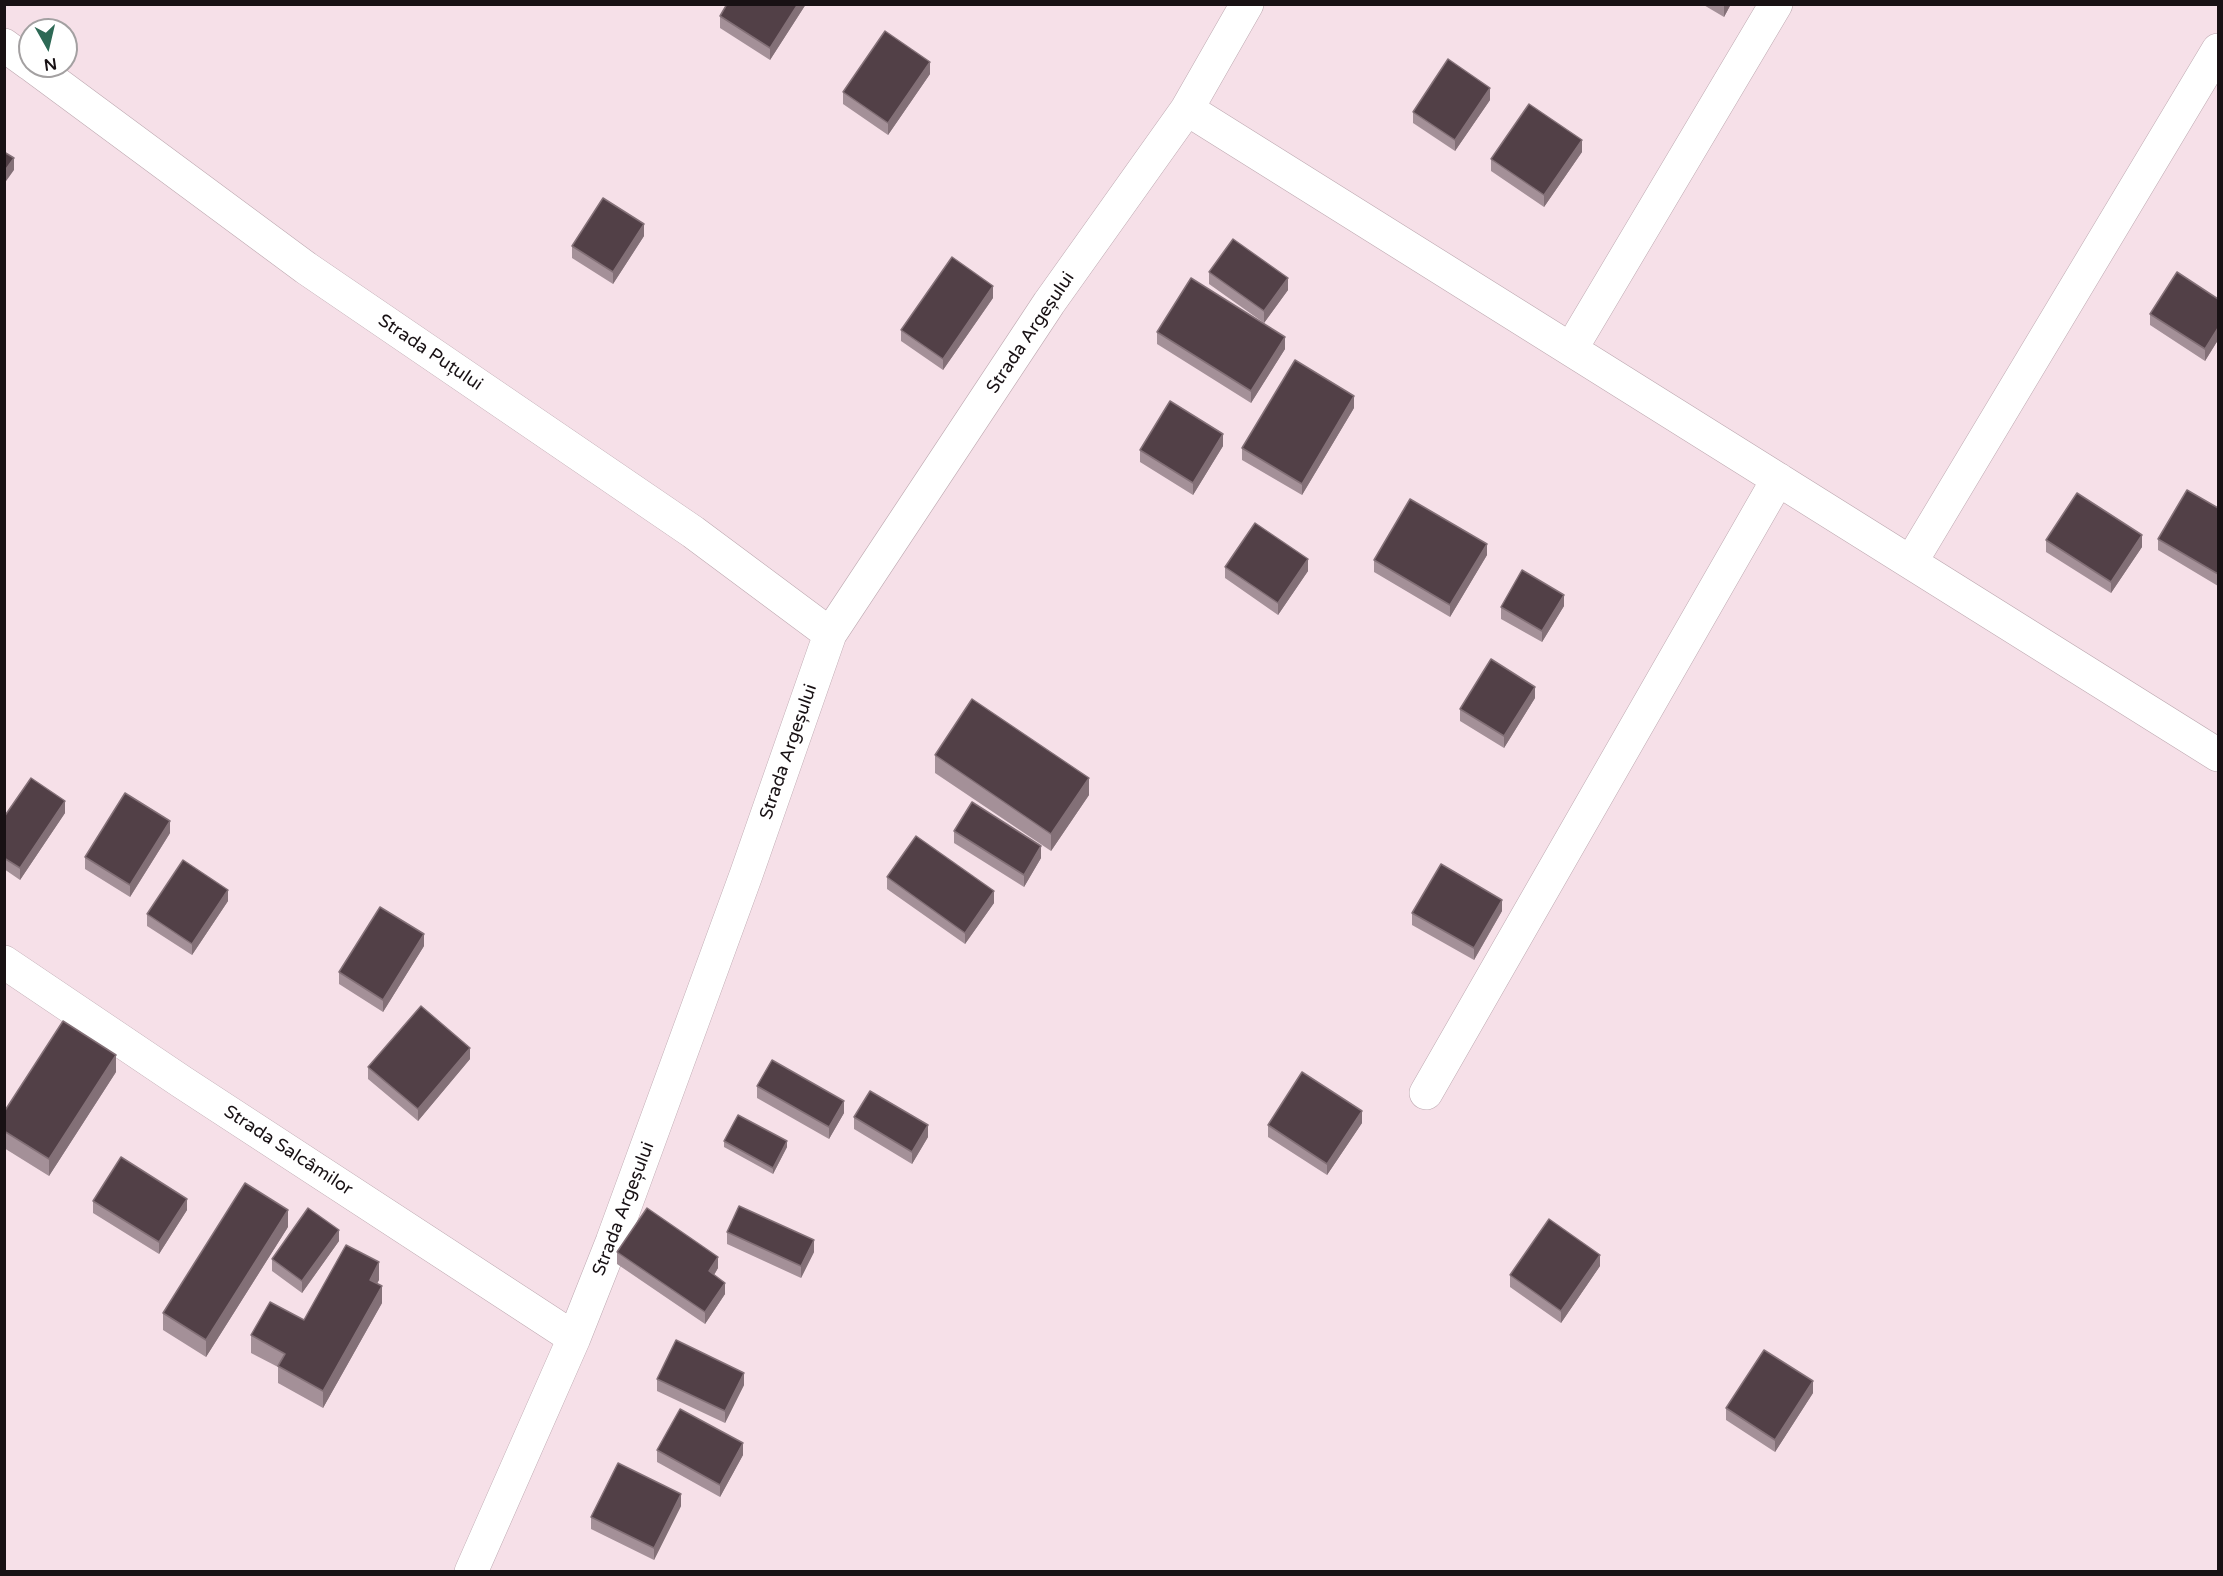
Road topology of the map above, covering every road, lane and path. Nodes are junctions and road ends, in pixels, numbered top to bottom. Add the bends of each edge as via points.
1 (1247, 4) edge
2 (1776, 4) edge
3 (4, 45) edge
4 (2218, 50) edge
5 (18, 55) edge
6 (50, 78) edge
7 (1187, 108) junction
8 (1571, 350) junction
9 (1778, 479) junction
10 (1911, 562) junction
11 (830, 634) junction
12 (2218, 755) edge
13 (4, 962) edge
14 (1426, 1093) dead end
15 (574, 1338) junction
16 (471, 1572) edge

1 - 7 street, Strada Argeșului
2 - 8 street
3 - 5 street, Strada Puțului
4 - 10 street
6 - 11 street, Strada Puțului via 306,268 693,532
7 - 8 street
7 - 11 street, Strada Argeșului via 1049,303
8 - 9 street
9 - 10 street
9 - 14 street
10 - 12 street
11 - 15 street, Strada Argeșului via 747,875
13 - 15 street, Strada Salcâmilor
15 - 16 street, Strada Argeșului

